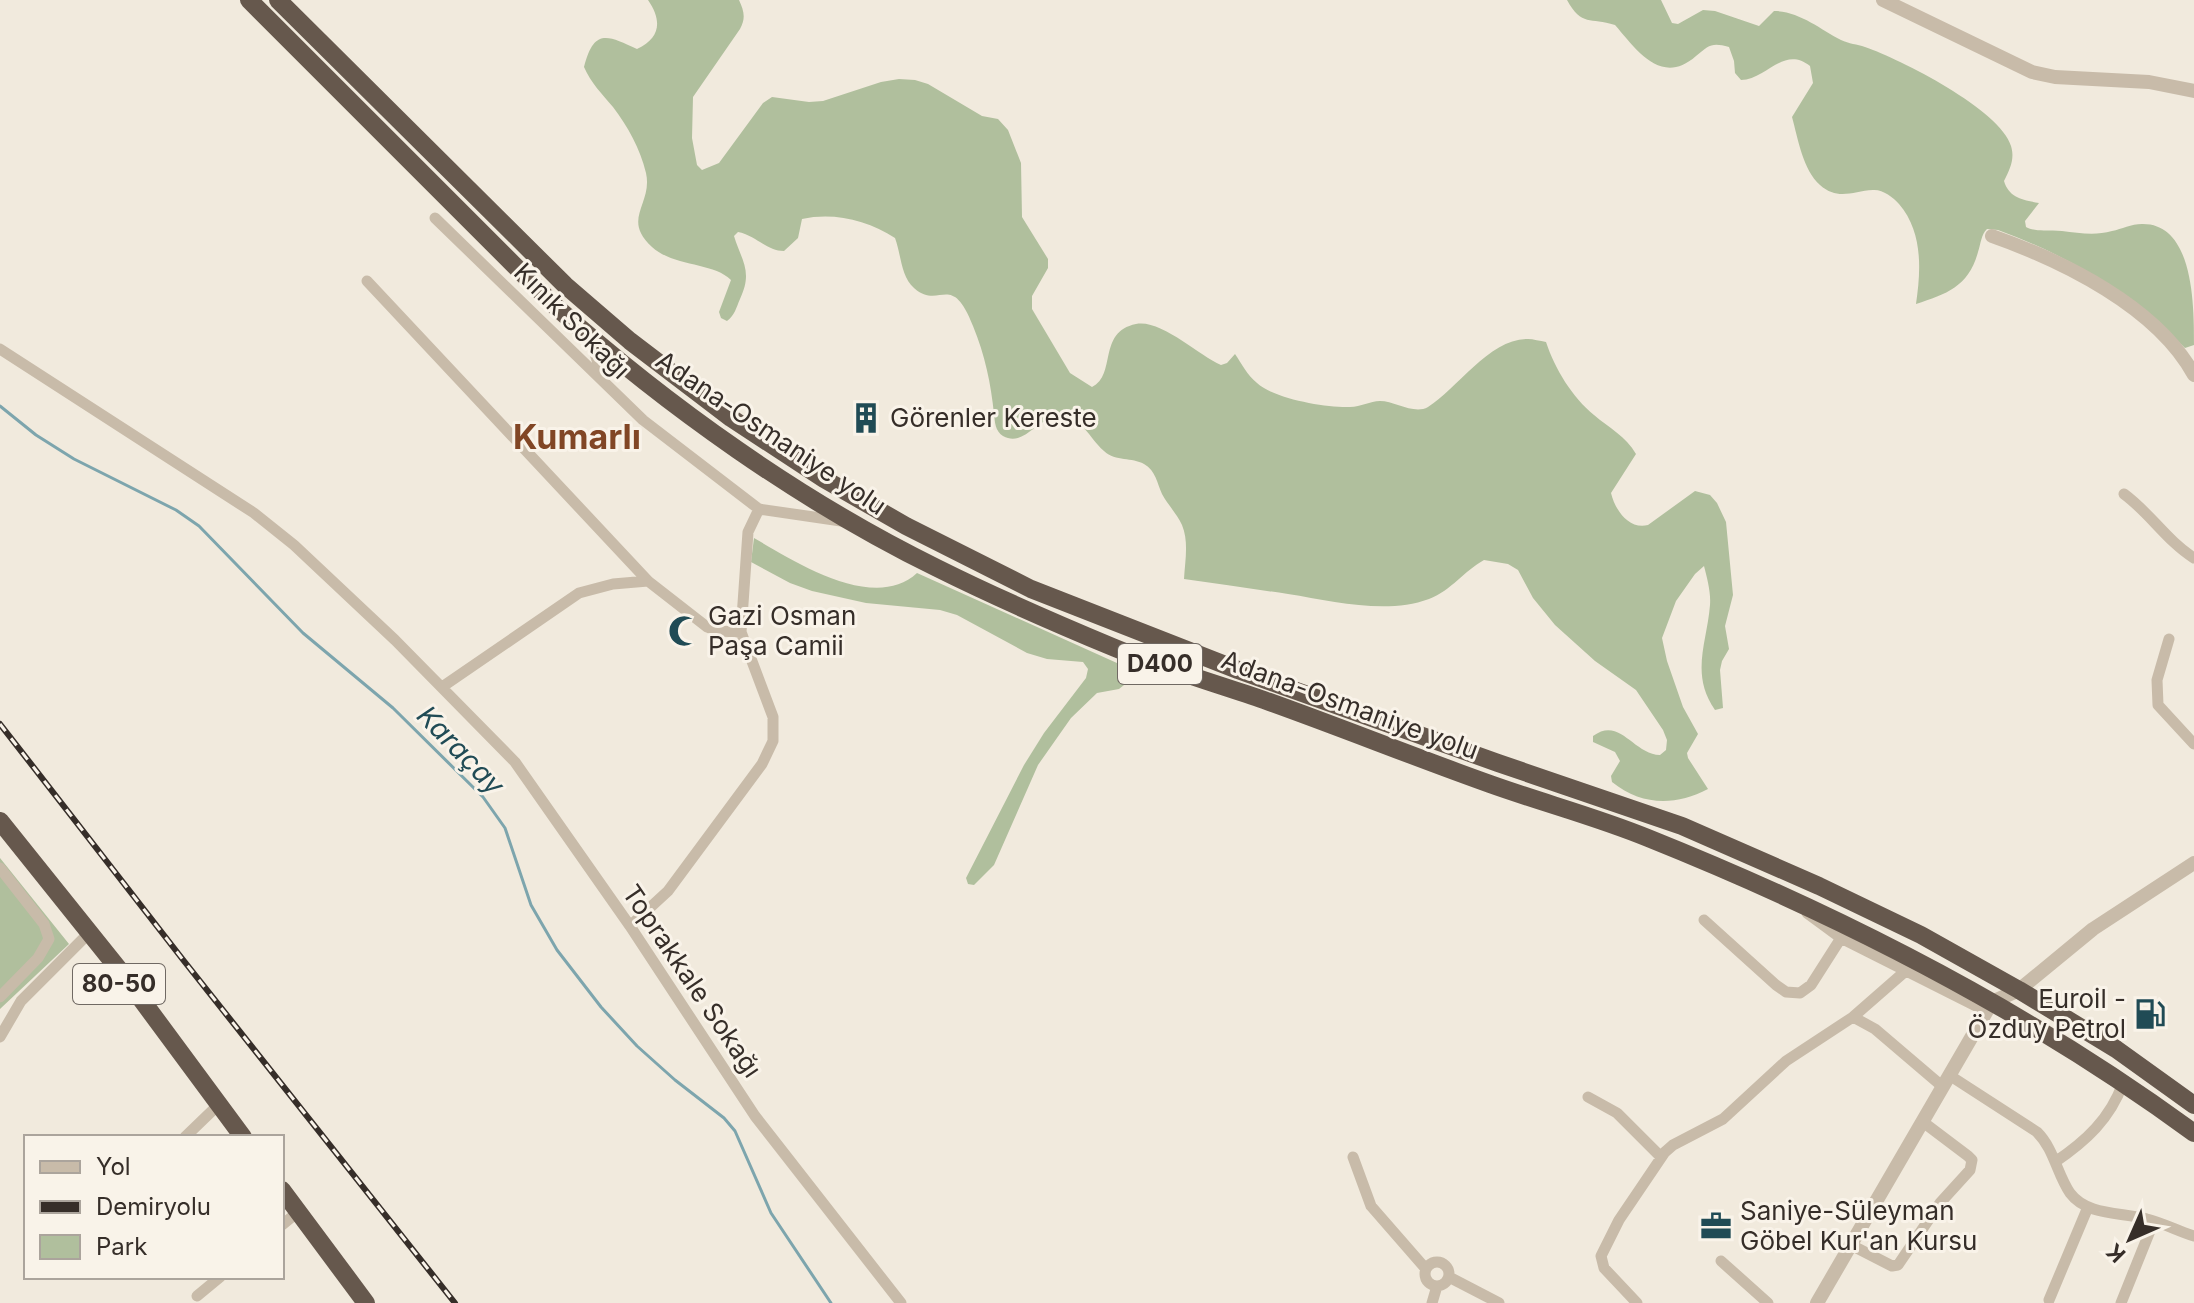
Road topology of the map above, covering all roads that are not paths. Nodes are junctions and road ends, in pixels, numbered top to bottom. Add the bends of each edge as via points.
1 (249, 0) edge
2 (278, 0) edge
3 (1883, 0) edge
4 (2194, 91) edge
5 (435, 218) dead end
6 (1992, 236) dead end
7 (367, 281) dead end
8 (590, 338) junction
9 (0, 349) edge
10 (2194, 375) edge
11 (605, 386) junction
12 (2124, 494) dead end
13 (759, 509) junction
14 (853, 522) junction
15 (2194, 558) edge
16 (648, 581) junction
17 (741, 632) junction
18 (2169, 639) dead end
19 (442, 687) junction
20 (2194, 744) edge
21 (0, 821) edge
22 (0, 836) edge
23 (2194, 863) edge
24 (0, 868) edge
25 (1791, 900) junction
26 (1704, 920) dead end
27 (630, 926) junction
28 (1841, 938) junction
29 (83, 939) junction
30 (1911, 966) junction
31 (2019, 990) junction
32 (0, 997) edge
33 (1989, 1007) junction
34 (1853, 1017) junction
35 (0, 1037) edge
36 (1946, 1081) junction
37 (2123, 1083) junction
38 (1588, 1097) dead end
39 (2194, 1105) edge
40 (213, 1110) junction
41 (1923, 1122) junction
42 (2194, 1133) edge
43 (187, 1135) edge
44 (232, 1135) edge
45 (242, 1135) edge
46 (1353, 1157) dead end
47 (1661, 1157) junction
48 (2055, 1162) junction
49 (284, 1193) edge
50 (2088, 1207) junction
51 (286, 1214) edge
52 (2154, 1221) junction
53 (2194, 1236) edge
54 (1851, 1245) junction
55 (1721, 1261) dead end
56 (1426, 1269) junction
57 (1449, 1277) junction
58 (218, 1279) edge
59 (1437, 1286) junction
60 (197, 1296) dead end
61 (1628, 1300) edge
62 (2049, 1300) dead end
63 (358, 1303) edge
64 (366, 1303) edge
65 (901, 1303) edge
66 (1432, 1303) edge
67 (1499, 1303) edge
68 (1768, 1303) edge
69 (1817, 1303) edge
70 (2121, 1303) edge

1 - 8 highway, Adana-Osmaniye yolu / D400
2 - 31 highway, Adana-Osmaniye yolu / D400 via 565,285 630,341 731,418 906,526 1031,589 1108,619 1682,826 1921,935
3 - 4 street via 2043,75 2127,79
5 - 11 street, Kınık Sokağı
6 - 10 street via 2055,261 2113,296 2173,342
7 - 16 street
8 - 11 street
8 - 14 highway, Adana-Osmaniye yolu / D400 via 697,420
9 - 19 street, Toprakkale Sokağı via 254,513
11 - 13 street, Kınık Sokağı
12 - 15 street
13 - 14 street, Kınık Sokağı
13 - 17 street via 748,532
14 - 25 highway, Adana-Osmaniye yolu / D400 via 936,568 1119,649 1646,837
16 - 17 street via 707,627
16 - 19 street via 579,593
17 - 27 street via 773,717 771,748 668,891
18 - 20 street via 2157,680 2158,705
19 - 27 street, Toprakkale Sokağı via 515,762
21 - 45 highway
22 - 29 highway, 80-50
23 - 31 street via 2093,929
24 - 32 street via 44,924 49,939 45,951
25 - 28 street
25 - 30 highway, Adana-Osmaniye yolu / D400
26 - 28 street via 1789,993 1811,985
27 - 65 street, Toprakkale Sokağı via 755,1116
28 - 30 street
29 - 35 street via 21,1001
29 - 40 highway, 80-50
30 - 33 highway, Adana-Osmaniye yolu / D400
30 - 34 street
31 - 33 street
31 - 39 highway, Adana-Osmaniye yolu / D400
33 - 36 street
33 - 37 highway, Adana-Osmaniye yolu / D400
34 - 36 street
34 - 47 street via 1793,1056 1723,1119
36 - 41 street
36 - 48 street via 2037,1132
37 - 42 highway, Adana-Osmaniye yolu / D400
37 - 48 street via 2095,1130
38 - 47 street via 1617,1113
40 - 43 street
40 - 44 highway, 80-50
41 - 54 street
41 - 54 street via 1972,1160 1970,1170 1895,1267
46 - 56 street via 1367,1199
47 - 61 street via 1601,1256
48 - 50 street via 2070,1193
49 - 64 highway
50 - 52 street
50 - 62 street
51 - 63 highway
52 - 53 street
52 - 70 street
54 - 69 street
55 - 68 street
56 - 57 street via 1443,1263
56 - 59 street via 1427,1280
57 - 59 street
57 - 67 street
58 - 60 street
59 - 66 street

